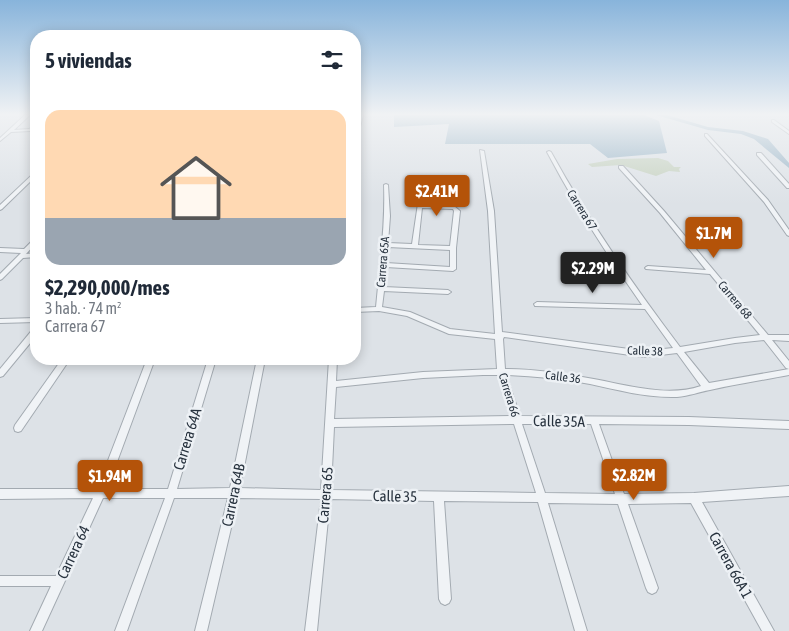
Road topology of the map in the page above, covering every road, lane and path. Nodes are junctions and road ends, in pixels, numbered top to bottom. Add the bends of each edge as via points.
1 (714, 144) edge
2 (482, 151) dead end
3 (549, 152) dead end
4 (759, 154) dead end
5 (621, 167) dead end
6 (30, 181) edge
7 (423, 183) dead end
8 (386, 185) dead end
9 (789, 187) edge
10 (423, 190) junction
11 (454, 192) dead end
12 (421, 206) junction
13 (0, 208) edge
14 (789, 234) edge
15 (30, 246) edge
16 (385, 246) junction
17 (415, 246) junction
18 (453, 248) junction
19 (0, 250) edge
20 (24, 253) junction
21 (30, 254) edge
22 (382, 265) junction
23 (648, 268) dead end
24 (712, 272) junction
25 (0, 278) edge
26 (380, 289) junction
27 (448, 292) dead end
28 (538, 304) dead end
29 (647, 307) junction
30 (379, 309) junction
31 (361, 310) edge
32 (30, 320) edge
33 (0, 321) edge
34 (500, 335) junction
35 (766, 336) junction
36 (30, 338) edge
37 (789, 338) edge
38 (679, 350) junction
39 (62, 365) edge
40 (149, 365) edge
41 (210, 365) edge
42 (260, 365) edge
43 (333, 365) edge
44 (789, 366) edge
45 (501, 371) junction
46 (789, 372) edge
47 (0, 374) edge
48 (333, 384) junction
49 (707, 387) junction
50 (517, 420) junction
51 (594, 421) junction
52 (330, 423) junction
53 (789, 424) edge
54 (18, 428) dead end
55 (789, 491) edge
56 (234, 493) junction
57 (0, 494) edge
58 (100, 494) junction
59 (171, 494) junction
60 (326, 494) junction
61 (439, 496) junction
62 (542, 498) junction
63 (694, 498) junction
64 (621, 499) junction
65 (0, 581) edge
66 (60, 581) junction
67 (652, 588) dead end
68 (445, 599) dead end
69 (36, 631) edge
70 (121, 631) edge
71 (201, 631) edge
72 (311, 631) edge
73 (581, 631) edge
74 (768, 631) edge

1 - 14 street via 766,202
2 - 34 street, Carrera 66 via 491,210
3 - 29 street, Carrera 67 via 568,189
4 - 9 street
5 - 24 street, Carrera 68
6 - 13 street
7 - 10 street
8 - 16 street, Carrera 65A
10 - 11 street
10 - 12 street
12 - 17 street
12 - 18 street via 456,209
15 - 20 street
16 - 17 street
16 - 22 street, Carrera 65A
17 - 18 street
18 - 22 street via 453,269
19 - 20 street
20 - 21 street
20 - 25 street
22 - 26 street, Carrera 65A
23 - 24 street
24 - 35 street, Carrera 68
26 - 27 street
26 - 30 street, Carrera 65A
28 - 29 street
29 - 38 street, Carrera 67
30 - 31 street, Calle 38
30 - 34 street, Calle 38 via 408,314 449,331
32 - 33 street
34 - 38 street, Calle 38 via 644,354
34 - 45 street, Carrera 66
35 - 37 street, Calle 38
35 - 38 street, Calle 38
35 - 44 street, Carrera 68
36 - 47 street
38 - 49 street, Carrera 67
39 - 54 street
40 - 58 street, Carrera 64
41 - 59 street, Carrera 64A
42 - 56 street, Carrera 64B
43 - 48 street, Carrera 65
45 - 48 street, Calle 36
45 - 49 street, Calle 36 via 570,377 672,395 695,393
45 - 50 street, Carrera 66
46 - 49 street, Calle 36
48 - 52 street, Carrera 65
50 - 51 street, Calle 35A
50 - 52 street, Calle 35A
50 - 62 street, Carrera 66
51 - 53 street, Calle 35A
51 - 64 street
52 - 60 street, Carrera 65
55 - 63 street, Calle 35
56 - 59 street, Calle 35
56 - 60 street, Calle 35
56 - 71 street, Carrera 64B
57 - 58 street, Calle 35
58 - 59 street, Calle 35
58 - 66 street, Carrera 64
59 - 70 street, Carrera 64A
60 - 61 street, Calle 35
60 - 72 street, Carrera 65
61 - 62 street, Calle 35
61 - 68 street
62 - 64 street, Calle 35
62 - 73 street, Carrera 66
63 - 64 street, Calle 35
63 - 74 street, Carrera 66A 1
64 - 67 street
65 - 66 street
66 - 69 street, Carrera 64

